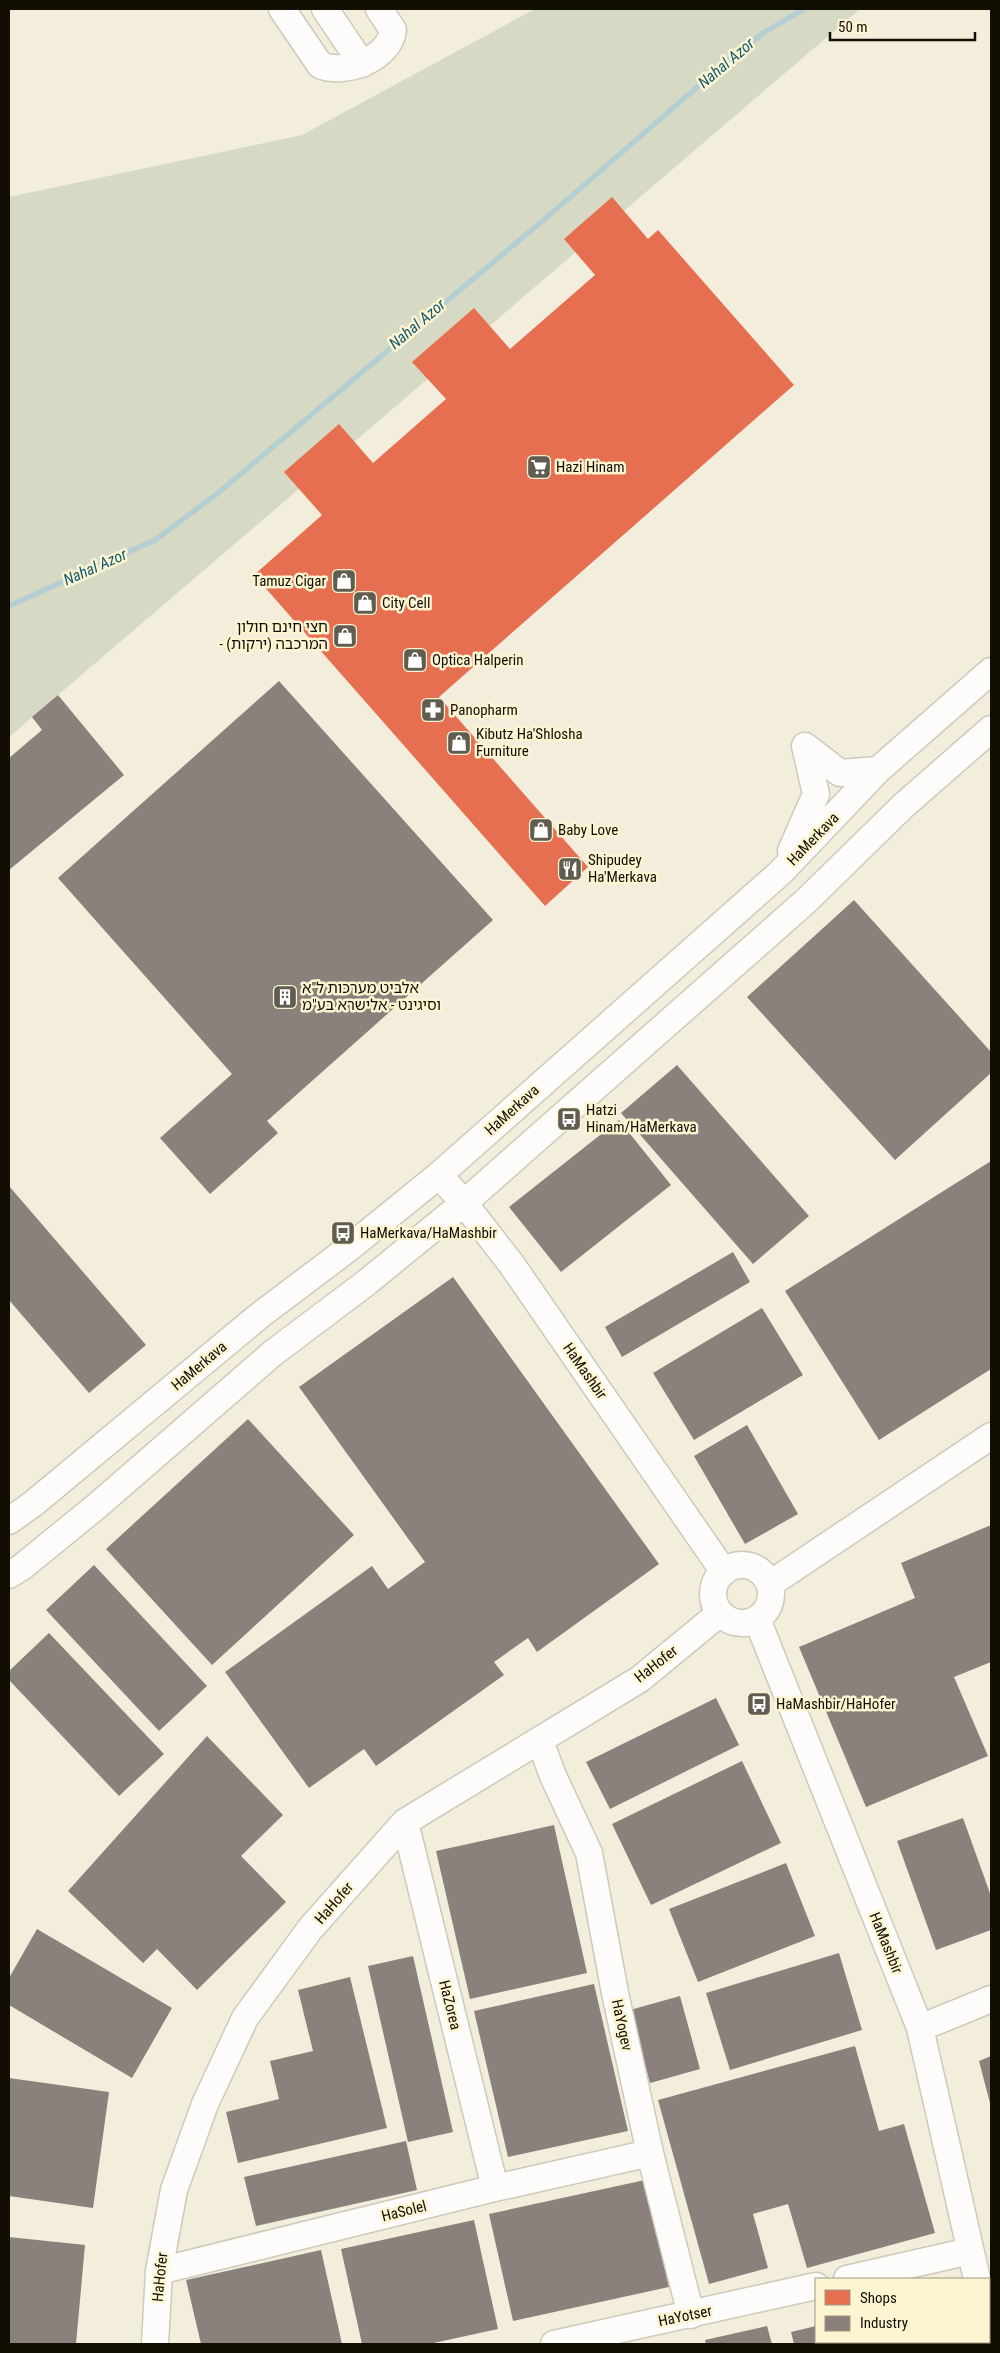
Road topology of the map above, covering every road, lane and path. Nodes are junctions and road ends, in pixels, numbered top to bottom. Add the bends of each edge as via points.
1 (282, 9) edge
2 (325, 9) edge
3 (378, 9) edge
4 (362, 64) junction
5 (991, 671) edge
6 (991, 729) edge
7 (878, 770) junction
8 (781, 872) junction
9 (439, 1175) junction
10 (464, 1203) junction
11 (991, 1436) edge
12 (9, 1521) edge
13 (724, 1572) junction
14 (9, 1575) edge
15 (770, 1584) junction
16 (720, 1613) junction
17 (757, 1619) junction
18 (540, 1741) junction
19 (405, 1822) junction
20 (991, 1999) edge
21 (920, 2028) junction
22 (650, 2154) junction
23 (495, 2188) junction
24 (970, 2251) junction
25 (159, 2271) junction
26 (851, 2278) edge
27 (976, 2278) edge
28 (815, 2286) edge
29 (691, 2315) junction
30 (155, 2344) edge
31 (554, 2344) edge

1 - 4 street via 320,65 340,69
2 - 4 street
3 - 4 street via 393,30 392,39
5 - 7 street, HaMerkava
6 - 10 street via 903,806 806,901
7 - 8 street, HaMerkava
7 - 8 street via 840,772 805,746 816,794
8 - 9 street, HaMerkava
9 - 10 street, HaMashbir
9 - 12 street, HaMerkava via 259,1316
10 - 13 street, HaMashbir via 512,1265
10 - 14 street via 366,1284 272,1353 98,1505
11 - 15 street
13 - 15 street via 740,1565 749,1566 765,1575
13 - 16 street via 714,1587 713,1596
15 - 17 street via 770,1604
16 - 17 street via 738,1622 748,1623
16 - 18 street, HaHofer via 640,1679
17 - 21 street, HaMashbir
18 - 19 street, HaHofer
18 - 22 street, HaYogev via 589,1853
19 - 23 street, HaZorea
19 - 25 street, HaHofer via 310,1929 245,2018 205,2104 174,2190
20 - 21 street
21 - 24 street, HaMashbir
22 - 23 street, HaSolel
22 - 29 street, HaYogev
23 - 25 street, HaSolel
24 - 26 street
24 - 27 street, HaMashbir
25 - 30 street, HaHofer
28 - 29 street, HaYotser
29 - 31 street, HaYotser

